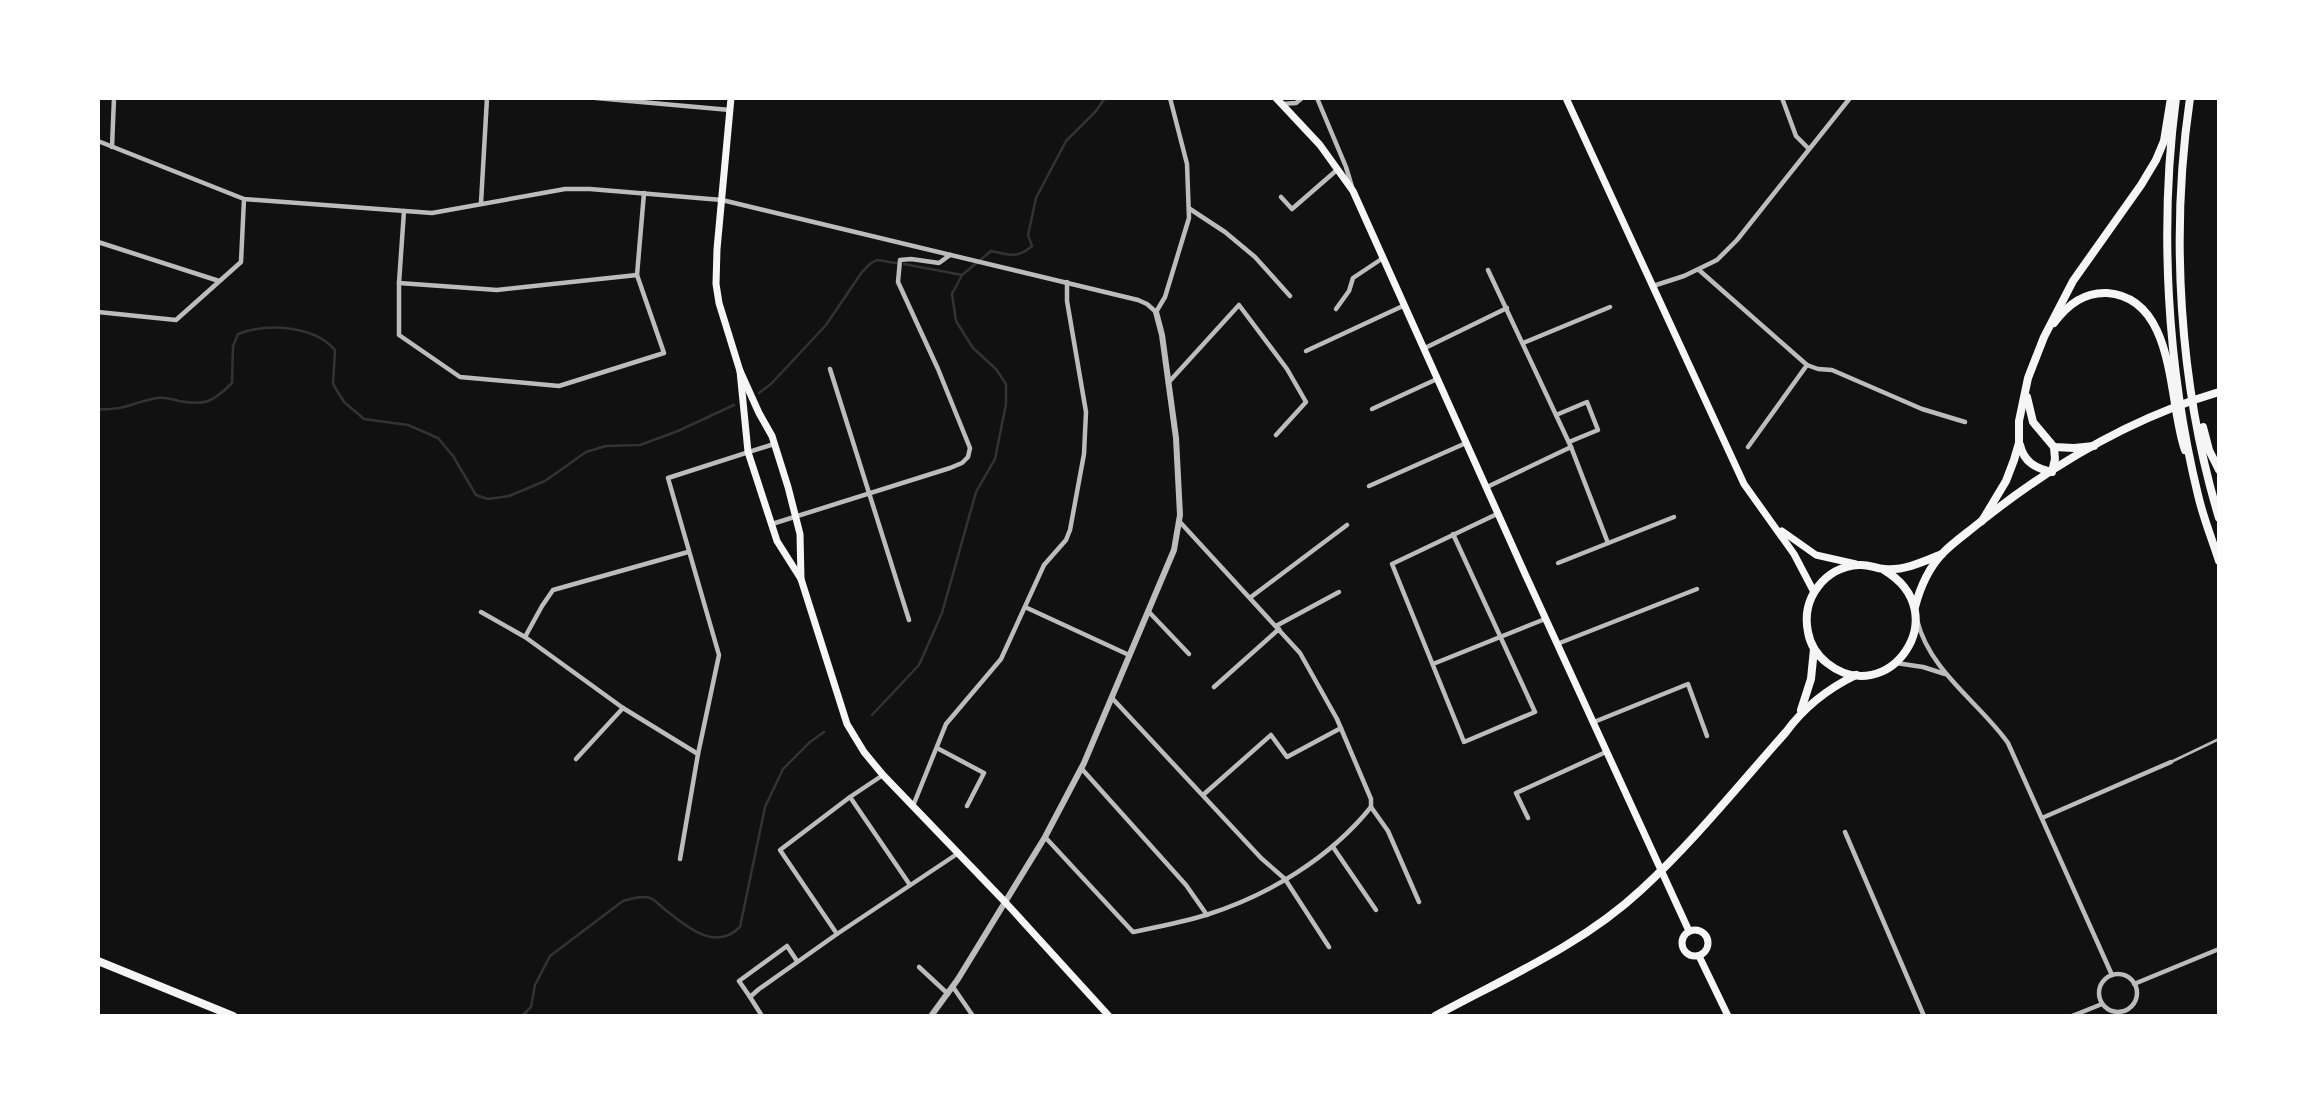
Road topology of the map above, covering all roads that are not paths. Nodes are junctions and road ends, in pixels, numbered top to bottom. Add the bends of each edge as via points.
1 (114, 98) edge
2 (487, 98) edge
3 (596, 98) edge
4 (731, 98) edge
5 (1170, 98) edge
6 (1303, 98) edge
7 (1317, 98) edge
8 (1566, 98) edge
9 (1782, 98) edge
10 (1850, 98) edge
11 (2171, 98) edge
12 (2176, 98) edge
13 (2190, 98) edge
14 (1278, 101) edge
15 (730, 110) junction
16 (98, 141) edge
17 (112, 147) junction
18 (1809, 149) junction
19 (1338, 169) junction
20 (1353, 191) junction
21 (644, 193) junction
22 (1281, 197) dead end
23 (244, 199) junction
24 (722, 200) junction
25 (481, 203) junction
26 (1190, 208) junction
27 (404, 211) junction
28 (98, 242) edge
29 (951, 254) junction
30 (1383, 258) junction
31 (1488, 270) dead end
32 (1699, 270) junction
33 (637, 275) junction
34 (220, 281) junction
35 (1067, 282) junction
36 (399, 283) junction
37 (1652, 286) junction
38 (1290, 296) dead end
39 (2181, 302) junction
40 (1405, 304) junction
41 (1610, 307) dead end
42 (1507, 308) junction
43 (1336, 309) dead end
44 (98, 312) edge
45 (1156, 312) junction
46 (2044, 337) junction
47 (1523, 343) junction
48 (1425, 348) junction
49 (1306, 351) dead end
50 (1807, 365) junction
51 (830, 369) dead end
52 (740, 371) junction
53 (1438, 379) junction
54 (1168, 383) junction
55 (2026, 390) junction
56 (2219, 392) edge
57 (1372, 409) dead end
58 (1556, 415) junction
59 (1965, 422) dead end
60 (1276, 435) dead end
61 (1467, 443) junction
62 (2019, 443) junction
63 (775, 444) junction
64 (1570, 445) junction
65 (2094, 446) junction
66 (1748, 447) dead end
67 (2054, 447) junction
68 (748, 452) junction
69 (2191, 463) junction
70 (2219, 470) edge
71 (2052, 472) junction
72 (1369, 486) dead end
73 (1487, 487) junction
74 (869, 494) junction
75 (1499, 513) junction
76 (797, 517) junction
77 (1674, 517) dead end
78 (2219, 518) edge
79 (1179, 521) junction
80 (1982, 521) junction
81 (771, 524) junction
82 (1347, 524) dead end
83 (1774, 526) junction
84 (1453, 534) junction
85 (1608, 543) junction
86 (688, 552) junction
87 (1942, 554) junction
88 (2219, 561) edge
89 (1558, 563) dead end
90 (1860, 565) junction
91 (1884, 570) junction
92 (801, 579) junction
93 (1697, 589) dead end
94 (1339, 592) dead end
95 (1814, 592) junction
96 (1251, 597) junction
97 (1025, 607) junction
98 (1915, 607) junction
99 (1148, 611) junction
100 (481, 612) dead end
101 (1917, 619) junction
102 (909, 620) dead end
103 (1545, 620) junction
104 (1278, 627) junction
105 (525, 637) junction
106 (1499, 638) junction
107 (1558, 644) junction
108 (1814, 649) junction
109 (1189, 654) dead end
110 (1129, 655) junction
111 (1896, 663) junction
112 (1433, 664) junction
113 (1945, 674) junction
114 (1856, 675) junction
115 (1214, 687) dead end
116 (1111, 697) junction
117 (623, 708) junction
118 (1800, 714) junction
119 (1593, 723) junction
120 (1341, 728) junction
121 (1707, 736) dead end
122 (2219, 739) edge
123 (937, 748) junction
124 (1606, 752) junction
125 (698, 754) junction
126 (576, 759) dead end
127 (2171, 762) joint
128 (1081, 768) junction
129 (883, 775) junction
130 (1203, 795) junction
131 (850, 797) junction
132 (967, 806) dead end
133 (913, 807) junction
134 (1371, 807) junction
135 (1528, 818) dead end
136 (2042, 818) junction
137 (1845, 832) dead end
138 (1045, 837) junction
139 (1332, 847) junction
140 (957, 854) junction
141 (680, 859) dead end
142 (1285, 879) junction
143 (911, 885) junction
144 (1419, 902) dead end
145 (1006, 904) junction
146 (1376, 910) dead end
147 (1207, 915) junction
148 (1689, 931) junction
149 (837, 934) junction
150 (1329, 947) dead end
151 (2219, 949) edge
152 (1699, 956) junction
153 (98, 961) edge
154 (797, 961) junction
155 (919, 967) dead end
156 (2112, 975) junction
157 (2134, 984) junction
158 (953, 987) junction
159 (948, 994) junction
160 (750, 997) junction
161 (2102, 1004) junction
162 (2126, 1013) edge
163 (233, 1016) edge
164 (762, 1016) edge
165 (932, 1016) edge
166 (973, 1016) edge
167 (1109, 1016) edge
168 (1436, 1016) edge
169 (1728, 1016) edge
170 (1924, 1016) edge
171 (2072, 1016) edge

1 - 17 street
2 - 25 street
3 - 15 street
4 - 15 main road
5 - 26 street via 1187,164
6 - 14 street via 1296,103
7 - 20 street
8 - 37 main road
9 - 18 street via 1796,136
10 - 18 street
11 - 46 main road via 2156,160 2073,281
12 - 69 main road via 2168,275
13 - 39 main road via 2182,198
14 - 19 main road
15 - 24 main road
16 - 17 street
17 - 23 street
18 - 32 street via 1737,240
19 - 20 main road
19 - 22 street via 1292,209
20 - 30 main road
21 - 24 street
21 - 25 street via 565,189
21 - 33 street
23 - 27 street
23 - 34 street via 241,262
24 - 29 street
24 - 52 main road via 716,284
25 - 27 street via 439,212
26 - 38 street via 1255,257
26 - 45 street via 1165,297
27 - 36 street
28 - 34 street
29 - 35 street
29 - 74 street via 939,263 900,260 898,282 970,448 968,457 950,468
30 - 40 main road
30 - 43 street via 1353,278
31 - 42 street
32 - 37 street
32 - 50 street
33 - 36 street via 497,290
33 - 36 street via 664,353 559,386 460,377 399,335
34 - 44 street via 176,320
35 - 45 street via 1138,300
35 - 97 street via 1086,412 1084,454 1066,540 1044,565
37 - 83 main road via 1744,484
39 - 70 main road via 2205,437
39 - 78 main road via 2204,463
40 - 48 main road
40 - 49 street
41 - 47 street
42 - 47 street
42 - 48 street
45 - 54 street
46 - 55 main road
46 - 69 main road via 2066,309 2084,297 2109,293 2135,303 2150,318 2161,340 2180,437
47 - 58 street
48 - 53 main road
50 - 59 street via 1832,370 1922,409
50 - 66 street
51 - 74 street
52 - 63 main road
52 - 68 main road
53 - 57 street
53 - 61 main road
54 - 60 street via 1239,304 1306,402
54 - 79 street via 1176,438
55 - 62 main road
55 - 67 main road via 2033,422
56 - 65 main road via 2154,414
58 - 64 street
58 - 64 street via 1587,402 1598,430
61 - 72 street
61 - 73 main road
62 - 71 main road via 2028,462
62 - 80 main road via 2006,481
63 - 68 street
63 - 76 main road
64 - 73 street
64 - 85 street
65 - 67 main road
65 - 71 main road
67 - 71 main road
68 - 81 main road
68 - 86 street via 668,478
69 - 88 main road
71 - 80 main road
73 - 75 main road
74 - 76 street
74 - 102 street
75 - 84 street
75 - 103 main road
76 - 81 street
76 - 92 main road
77 - 85 street
79 - 96 street
79 - 99 street via 1174,550
80 - 87 main road
81 - 92 main road
82 - 96 street
83 - 90 main road via 1812,553
83 - 95 main road
84 - 106 street
84 - 112 street via 1392,564
85 - 89 street
86 - 105 street via 553,590
86 - 125 street via 719,656
87 - 91 main road
87 - 98 main road via 1922,585
90 - 91 main road
90 - 95 main road via 1842,568
91 - 98 main road via 1904,585
92 - 129 main road via 847,724
93 - 107 street
94 - 104 street
95 - 108 main road via 1806,620
96 - 104 street
97 - 110 street
97 - 123 street via 1001,659 946,724
98 - 101 main road
99 - 109 street
99 - 110 street
100 - 105 street
101 - 111 main road via 1911,644
101 - 113 street via 1926,645
103 - 106 street
103 - 107 main road
104 - 115 street
104 - 120 street via 1300,653
105 - 117 street
106 - 112 street
106 - 112 street via 1535,712 1464,742
107 - 119 main road
108 - 114 main road via 1832,667
108 - 118 main road
110 - 116 street
111 - 113 street
111 - 114 main road
113 - 136 street via 2008,743
114 - 118 main road via 1827,690
116 - 128 street
116 - 130 street
117 - 125 street
117 - 126 street
118 - 168 main road via 1640,891 1563,947
119 - 121 street via 1688,684
119 - 124 main road
120 - 130 street via 1287,757 1271,735
120 - 134 street
122 - 127 lane
123 - 132 street via 984,773
123 - 133 street
124 - 135 street via 1516,793
124 - 148 main road
125 - 141 street
127 - 136 street
128 - 138 street
128 - 147 street via 1186,885
129 - 131 street
129 - 133 main road
130 - 142 street
131 - 143 street
131 - 149 street via 780,850
133 - 140 main road
134 - 139 street
134 - 144 street via 1388,831
136 - 156 street
137 - 170 street
138 - 145 street
138 - 147 street via 1133,932
139 - 142 street
139 - 146 street
140 - 143 street
140 - 145 main road
142 - 147 street
142 - 150 street
143 - 149 street
145 - 158 street
145 - 167 main road
148 - 152 main road via 1682,947 1689,955
148 - 152 main road via 1698,930 1707,937 1707,949
149 - 154 street
151 - 157 street
152 - 169 main road
153 - 163 main road
154 - 160 street
154 - 160 street via 787,946 739,981
155 - 159 street
156 - 157 street via 2124,975
156 - 161 street via 2100,986
157 - 162 street via 2136,996
158 - 159 street
158 - 166 street
159 - 165 street
160 - 164 street
161 - 162 street
161 - 171 street

